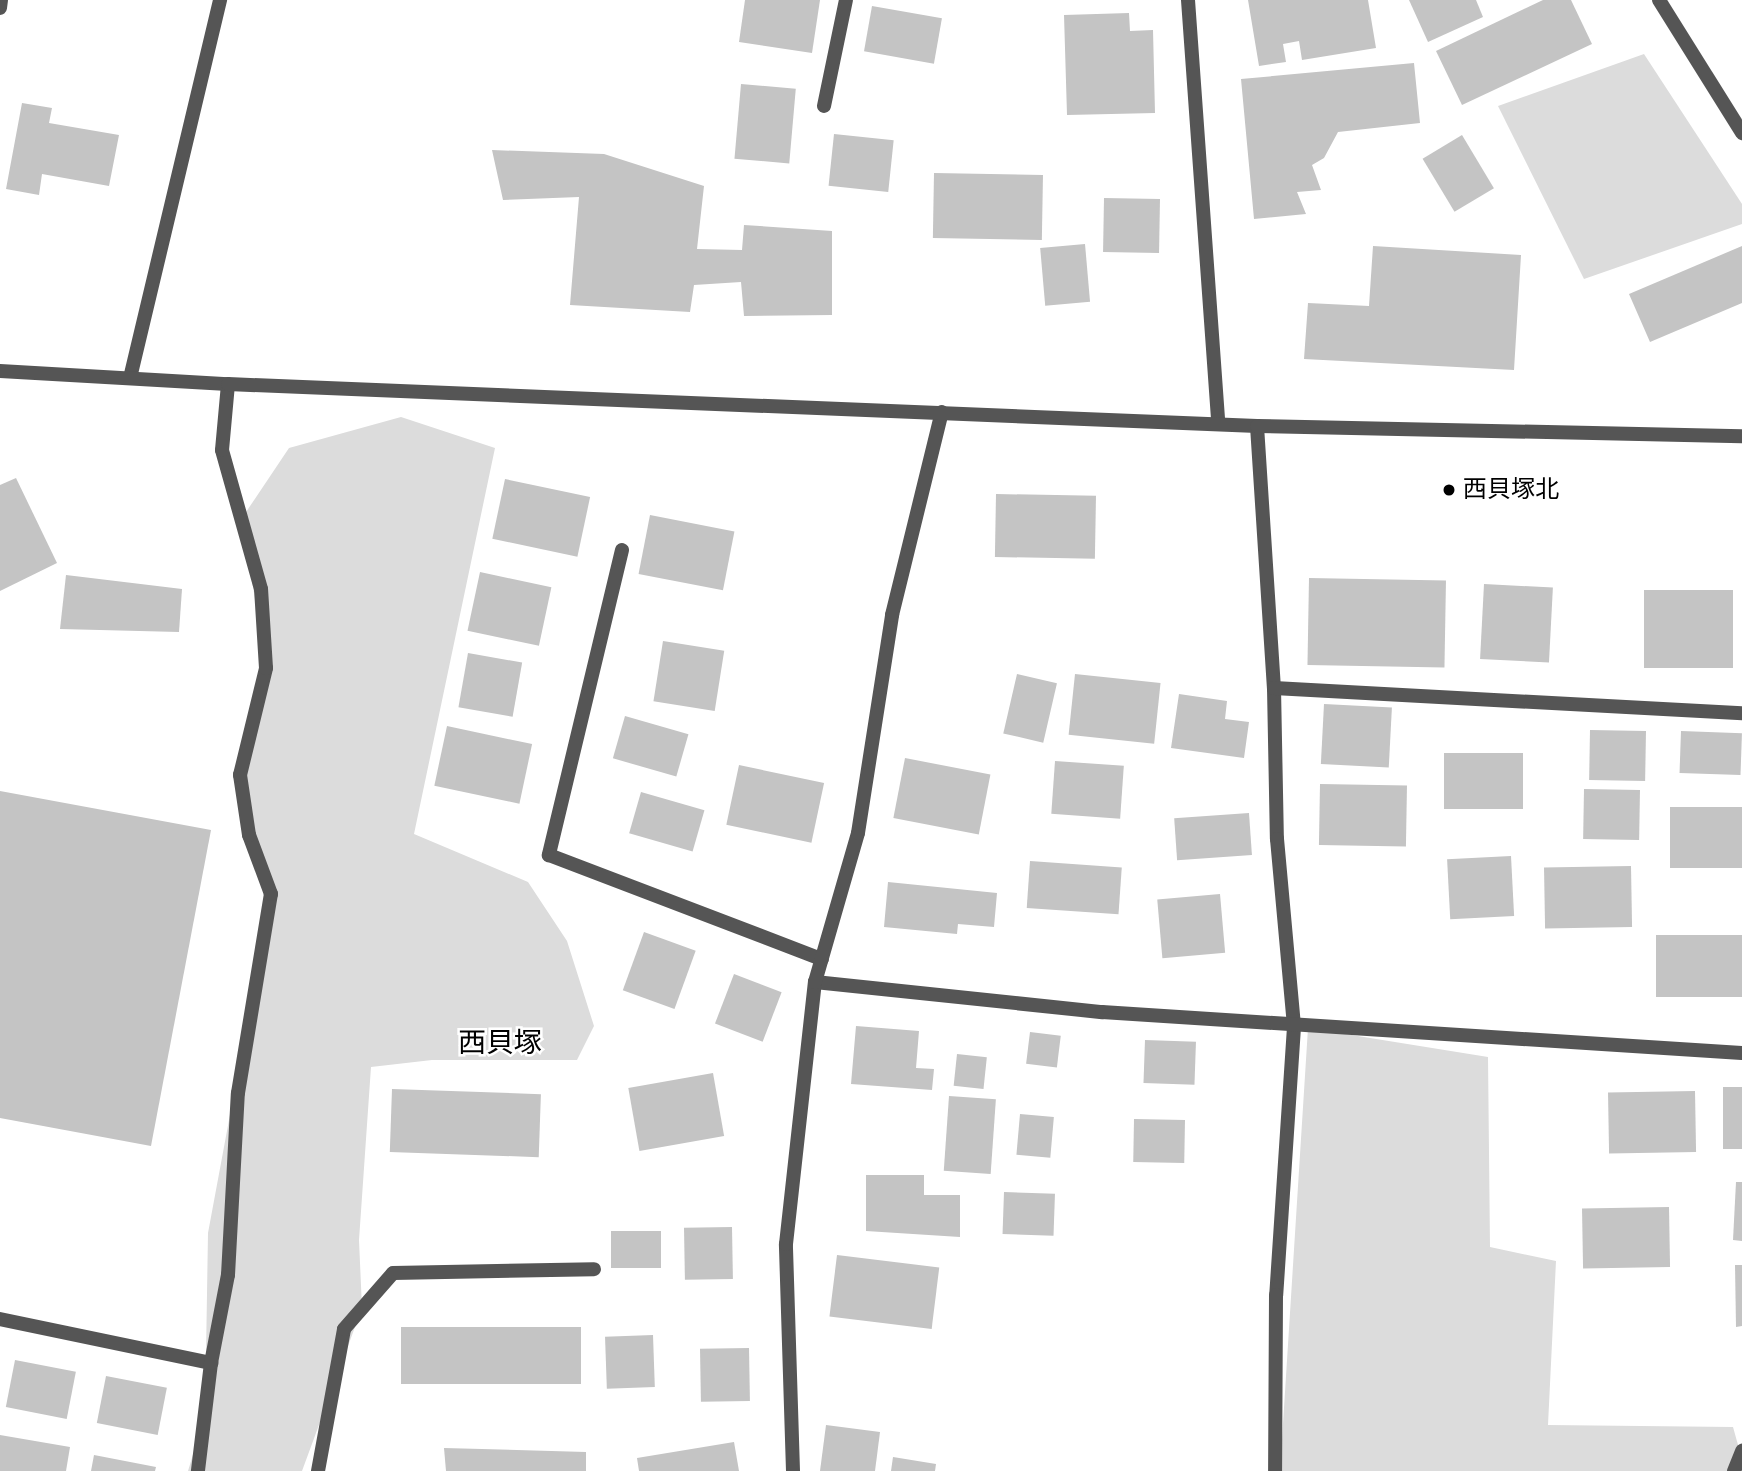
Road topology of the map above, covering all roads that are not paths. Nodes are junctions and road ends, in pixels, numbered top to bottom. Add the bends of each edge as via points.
1 (1, 0) edge
2 (220, 0) edge
3 (846, 0) edge
4 (1188, 0) edge
5 (1659, 0) edge
6 (0, 8) edge
7 (824, 106) dead end
8 (1742, 133) edge
9 (0, 371) edge
10 (130, 377) junction
11 (228, 384) junction
12 (942, 412) junction
13 (1218, 422) junction
14 (1257, 426) junction
15 (1742, 436) edge
16 (622, 550) dead end
17 (1274, 688) junction
18 (1742, 713) edge
19 (822, 959) junction
20 (816, 982) junction
21 (1294, 1027) junction
22 (1742, 1053) edge
23 (594, 1269) dead end
24 (0, 1320) edge
25 (211, 1363) junction
26 (1742, 1451) edge
27 (198, 1471) edge
28 (318, 1471) edge
29 (793, 1471) edge
30 (1275, 1471) edge
31 (1734, 1471) edge

1 - 6 street
2 - 10 street
3 - 7 street
4 - 13 street
5 - 8 street
9 - 10 street
10 - 11 street
11 - 12 street
11 - 25 street via 222,450 261,589 266,668 240,775 248,835 271,894 238,1093 228,1275
12 - 13 street
12 - 19 street via 892,615 858,833
13 - 14 street
14 - 15 street
14 - 17 street
16 - 19 street via 549,855
17 - 18 street
17 - 21 street via 1277,839
19 - 20 street
20 - 21 street via 1102,1013
20 - 29 street via 786,1244
21 - 22 street
21 - 30 street via 1276,1295
23 - 28 street via 393,1273 344,1329
24 - 25 street
25 - 27 street
26 - 31 street

